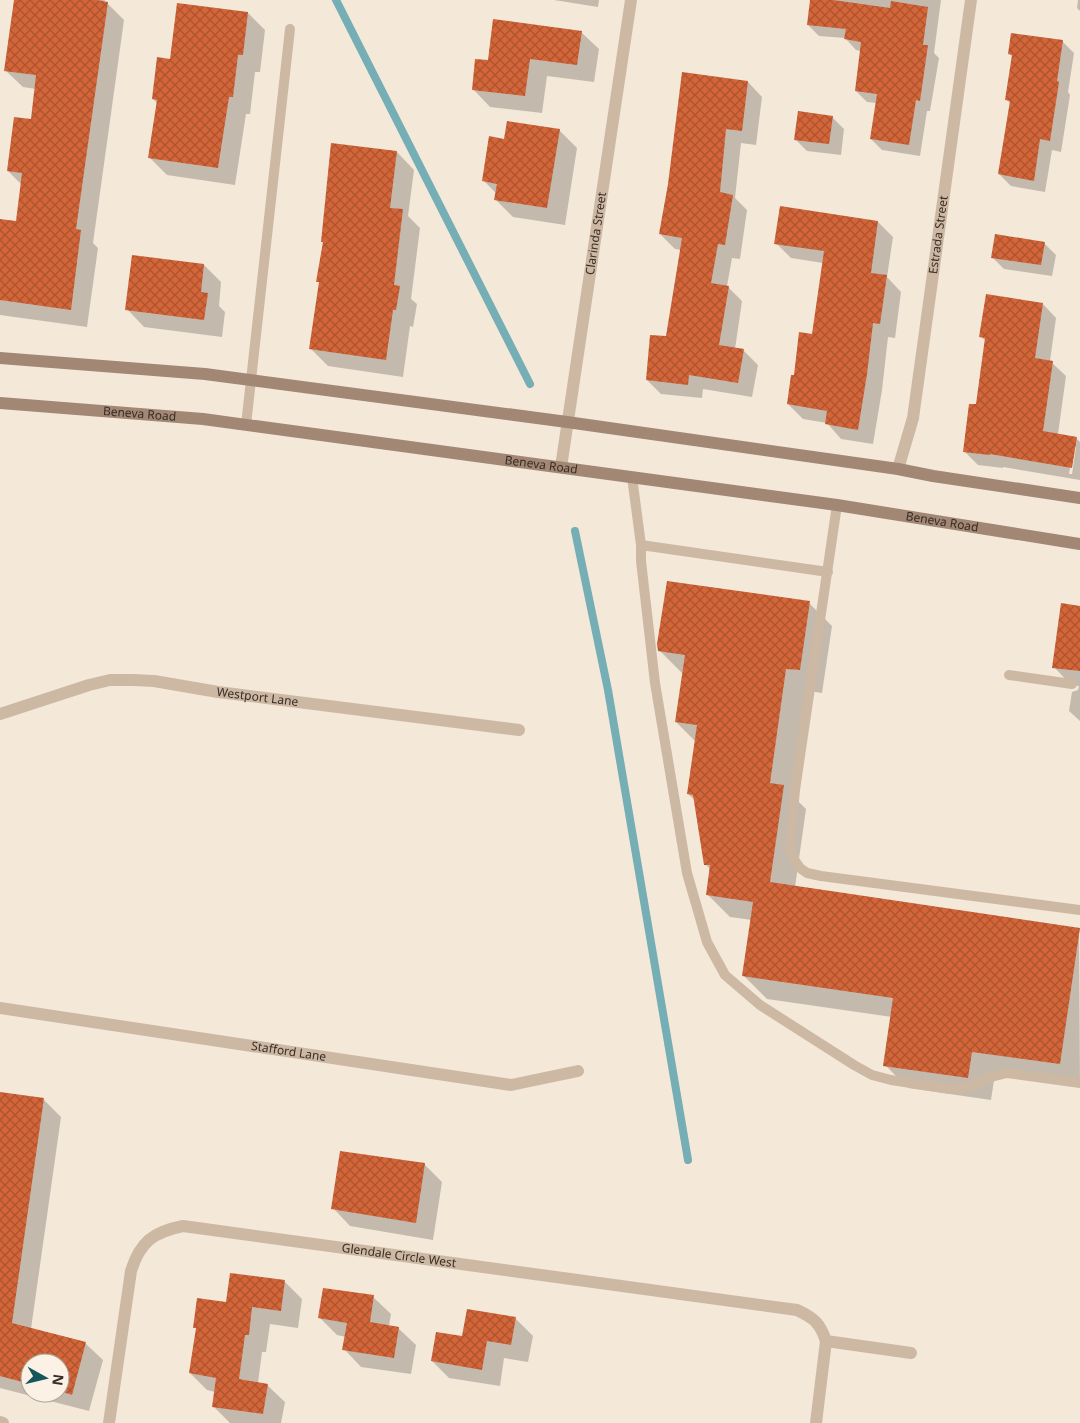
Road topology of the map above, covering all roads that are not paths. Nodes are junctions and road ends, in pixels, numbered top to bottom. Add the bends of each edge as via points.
1 (631, 0) edge
2 (971, 0) edge
3 (290, 29) dead end
4 (0, 358) edge
5 (252, 380) junction
6 (0, 403) edge
7 (568, 422) junction
8 (246, 425) junction
9 (561, 467) junction
10 (898, 469) junction
11 (632, 477) junction
12 (1080, 498) edge
13 (837, 506) junction
14 (1080, 544) edge
15 (641, 545) junction
16 (828, 572) junction
17 (1009, 674) dead end
18 (1072, 684) dead end
19 (0, 714) edge
20 (519, 730) dead end
21 (1080, 910) edge
22 (0, 1008) edge
23 (578, 1071) dead end
24 (1080, 1083) edge
25 (826, 1341) junction
26 (911, 1353) dead end
27 (109, 1423) edge
28 (816, 1423) edge

1 - 7 street, Clarinda Street
2 - 10 street, Estrada Street via 913,418
3 - 5 lane
4 - 5 main road
5 - 7 main road
5 - 8 lane
6 - 8 main road, Beneva Road
7 - 9 street, Clarinda Street
7 - 10 main road
8 - 9 main road, Beneva Road
9 - 11 main road, Beneva Road
10 - 12 main road
11 - 13 main road, Beneva Road
11 - 15 lane
13 - 14 main road, Beneva Road
13 - 16 lane
15 - 16 lane
15 - 24 lane via 655,683 687,873 707,942 725,975 760,1005 872,1075 951,1089 968,1087 1008,1073
16 - 21 lane via 795,790 790,850 795,860 807,874
17 - 18 lane
19 - 20 street, Westport Lane via 89,685 110,680 132,680
22 - 23 street, Stafford Lane via 511,1085
25 - 26 street
25 - 27 street, Glendale Circle West via 822,1328 797,1310 183,1226 164,1230 147,1240 136,1255
25 - 28 street

